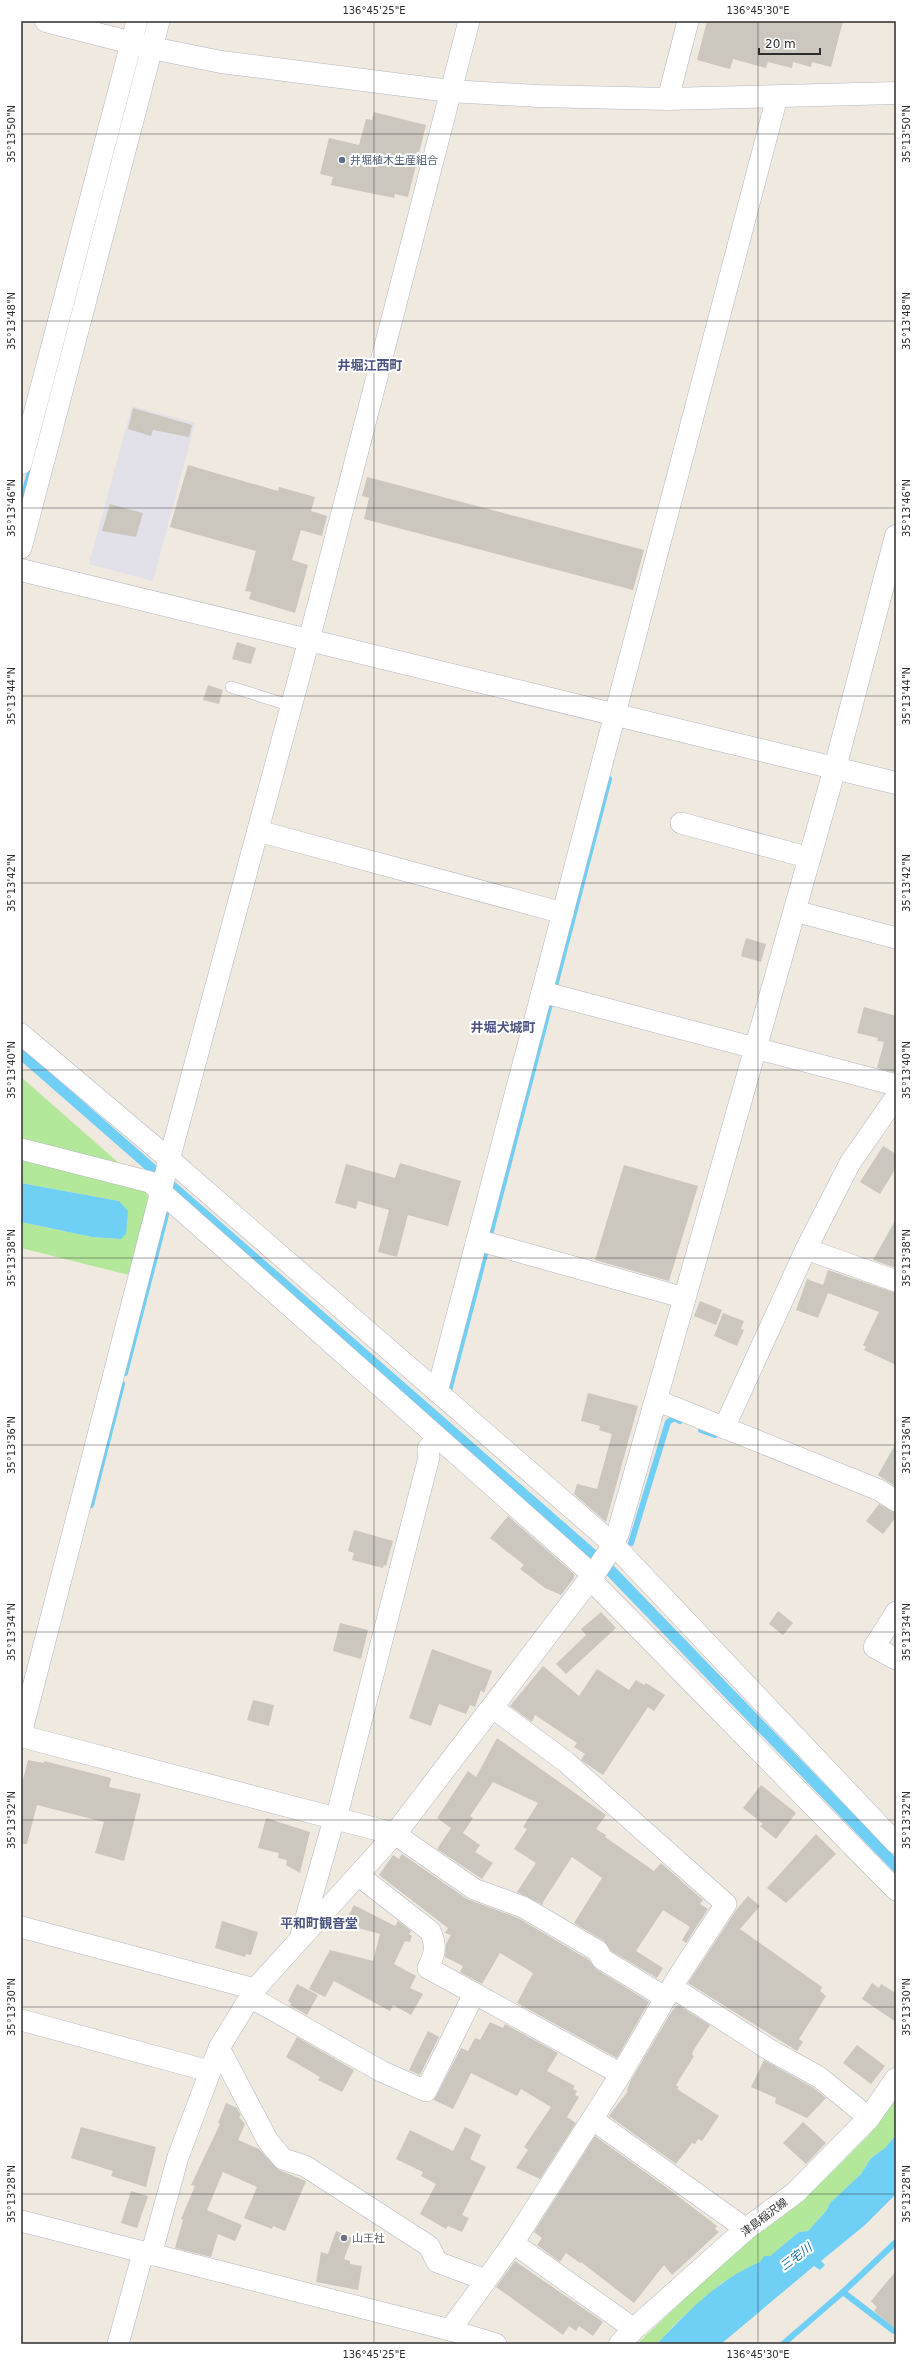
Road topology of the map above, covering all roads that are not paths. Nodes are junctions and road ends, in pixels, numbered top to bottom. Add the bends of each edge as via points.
1 (46, 21) edge
2 (137, 21) edge
3 (159, 21) edge
4 (469, 21) edge
5 (688, 21) edge
6 (141, 45) junction
7 (450, 91) junction
8 (896, 93) edge
9 (777, 97) junction
10 (668, 99) junction
11 (21, 464) edge
12 (896, 536) edge
13 (21, 548) edge
14 (21, 570) edge
15 (309, 640) junction
16 (230, 686) dead end
17 (292, 706) junction
18 (616, 714) junction
19 (835, 768) junction
20 (896, 783) edge
21 (681, 823) dead end
22 (258, 830) junction
23 (810, 858) junction
24 (795, 912) junction
25 (563, 913) junction
26 (896, 938) edge
27 (542, 992) junction
28 (21, 1034) edge
29 (756, 1049) junction
30 (896, 1085) edge
31 (896, 1097) edge
32 (21, 1149) edge
33 (168, 1164) junction
34 (161, 1191) junction
35 (477, 1240) junction
36 (806, 1249) junction
37 (896, 1280) edge
38 (685, 1298) junction
39 (437, 1392) junction
40 (656, 1400) junction
41 (724, 1428) junction
42 (438, 1438) junction
43 (896, 1501) edge
44 (611, 1549) junction
45 (593, 1575) junction
46 (896, 1612) edge
47 (896, 1659) edge
48 (493, 1708) junction
49 (21, 1735) edge
50 (335, 1819) junction
51 (395, 1834) junction
52 (896, 1843) edge
53 (358, 1875) junction
54 (896, 1890) edge
55 (21, 1927) edge
56 (300, 1940) junction
57 (669, 1992) junction
58 (252, 1993) junction
59 (474, 1994) junction
60 (21, 2020) edge
61 (219, 2048) junction
62 (210, 2071) junction
63 (622, 2074) junction
64 (896, 2079) edge
65 (869, 2118) junction
66 (592, 2119) junction
67 (21, 2221) edge
68 (746, 2229) junction
69 (513, 2243) junction
70 (147, 2254) junction
71 (486, 2280) junction
72 (450, 2330) junction
73 (627, 2336) edge
74 (118, 2344) edge
75 (496, 2344) edge

1 - 6 street
2 - 6 street
3 - 6 street
4 - 7 street
5 - 10 street
6 - 7 street via 221,62
6 - 11 street
6 - 13 street
7 - 10 street
7 - 15 street
8 - 9 street
9 - 10 street
9 - 18 street
12 - 19 street
14 - 15 street
15 - 17 street
15 - 18 street
16 - 17 lane
17 - 22 street
18 - 19 street
18 - 25 street
19 - 20 street
19 - 23 street
21 - 23 street
22 - 25 street
22 - 33 street
23 - 24 street
24 - 26 street
24 - 29 street
25 - 27 street
27 - 29 street
27 - 35 street
28 - 33 street
29 - 30 street
29 - 38 street
31 - 36 street via 850,1163
32 - 34 street via 150,1182
33 - 34 street
33 - 39 street
34 - 42 street
34 - 49 street
35 - 38 street
35 - 39 street
36 - 37 street
36 - 41 street
38 - 40 street
39 - 44 street
40 - 41 street
40 - 44 street
41 - 43 street via 879,1490
42 - 45 street
42 - 50 street via 428,1449 429,1457
44 - 45 street
44 - 52 street
45 - 48 street
45 - 54 street
46 - 47 street via 874,1647
48 - 51 street
48 - 57 street via 566,1762 726,1904
49 - 50 street
50 - 51 street
50 - 56 street
51 - 53 street
51 - 57 street via 474,1889 523,1907 598,1951 602,1959
53 - 56 street
53 - 59 street via 430,1931 436,1953 428,1968
55 - 58 street
56 - 58 street
57 - 63 street
57 - 65 street via 819,2077
58 - 59 street via 381,2072 426,2091
58 - 61 street
59 - 63 street
60 - 62 street
61 - 62 street
61 - 71 street via 268,2141 282,2158 305,2166 430,2246 438,2262
62 - 70 street via 178,2157
63 - 66 street
64 - 65 street, 津島稲沢線
65 - 68 street, 津島稲沢線 via 795,2193
66 - 68 street
66 - 69 street
67 - 70 street
68 - 73 street, 津島稲沢線
69 - 71 street
69 - 73 street
70 - 72 street
70 - 74 street
71 - 72 street
72 - 75 street

